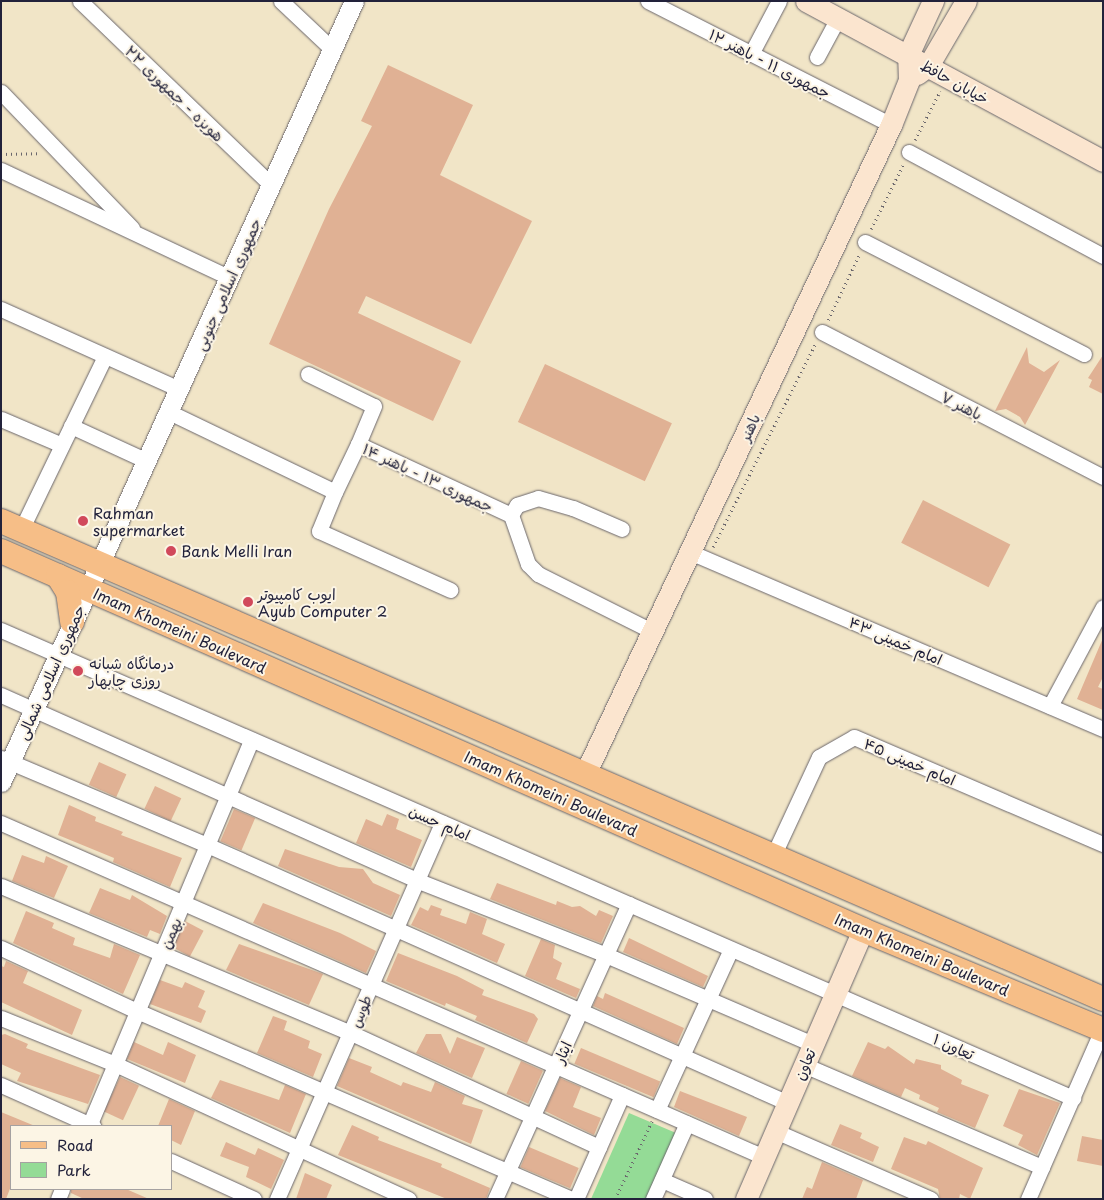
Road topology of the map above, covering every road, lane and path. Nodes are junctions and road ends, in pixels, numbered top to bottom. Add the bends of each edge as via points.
1 (80, 1) edge
2 (281, 1) edge
3 (354, 1) edge
4 (648, 1) edge
5 (779, 1) edge
6 (806, 1) edge
7 (933, 1) edge
8 (966, 1) edge
9 (838, 18) junction
10 (332, 49) junction
11 (750, 54) junction
12 (908, 55) junction
13 (817, 57) dead end
14 (928, 66) junction
15 (946, 76) junction
16 (909, 80) junction
17 (1, 92) edge
18 (891, 125) junction
19 (59, 152) junction
20 (909, 152) junction
21 (1, 154) edge
22 (1103, 162) edge
23 (1, 170) edge
24 (271, 185) junction
25 (139, 236) junction
26 (865, 242) junction
27 (1103, 256) edge
28 (230, 278) junction
29 (1, 309) edge
30 (822, 332) junction
31 (1084, 354) dead end
32 (105, 356) junction
33 (308, 374) dead end
34 (179, 389) junction
35 (169, 412) junction
36 (1, 419) edge
37 (71, 426) junction
38 (358, 444) junction
39 (62, 445) junction
40 (147, 460) junction
41 (1103, 476) edge
42 (336, 492) junction
43 (511, 515) junction
44 (11, 525) edge
45 (622, 529) dead end
46 (1, 551) edge
47 (699, 556) junction
48 (98, 565) junction
49 (58, 576) junction
50 (87, 589) junction
51 (450, 590) dead end
52 (110, 598) junction
53 (1103, 607) edge
54 (72, 622) junction
55 (1, 630) edge
56 (652, 631) junction
57 (58, 655) junction
58 (1, 695) edge
59 (1050, 706) junction
60 (34, 709) junction
61 (1103, 729) edge
62 (252, 740) junction
63 (6, 760) edge
64 (585, 774) junction
65 (1, 782) edge
66 (227, 797) junction
67 (1, 823) edge
68 (442, 823) junction
69 (1103, 844) edge
70 (207, 845) junction
71 (773, 856) junction
72 (416, 880) junction
73 (1, 886) edge
74 (183, 902) junction
75 (629, 904) junction
76 (394, 930) junction
77 (863, 930) junction
78 (1, 948) edge
79 (731, 949) junction
80 (161, 955) junction
81 (606, 955) junction
82 (371, 985) junction
83 (835, 994) junction
84 (1102, 996) edge
85 (708, 999) junction
86 (137, 1011) junction
87 (580, 1012) junction
88 (1, 1018) edge
89 (1102, 1030) edge
90 (351, 1033) junction
91 (813, 1044) junction
92 (682, 1056) junction
93 (115, 1064) junction
94 (804, 1065) junction
95 (556, 1066) junction
96 (1, 1085) edge
97 (324, 1092) junction
98 (622, 1095) junction
99 (1073, 1098) junction
100 (788, 1103) junction
101 (657, 1110) junction
102 (532, 1117) junction
103 (687, 1124) junction
104 (88, 1125) edge
105 (90, 1125) edge
106 (776, 1131) junction
107 (599, 1147) junction
108 (297, 1150) junction
109 (764, 1157) junction
110 (172, 1162) edge
111 (1042, 1168) junction
112 (507, 1171) junction
113 (662, 1180) junction
114 (747, 1198) edge
115 (254, 1199) edge
116 (277, 1199) edge
117 (408, 1199) edge
118 (495, 1199) edge
119 (571, 1199) edge
120 (576, 1199) edge
121 (616, 1199) edge
122 (653, 1199) edge
123 (705, 1199) edge
124 (931, 1199) edge
125 (1028, 1199) edge

1 - 24 street, هویزه - جمهوری ۲۲
2 - 10 street
3 - 10 street, جمهوری اسلامی جنوبی
4 - 11 street, جمهوری ۱۱ - باهنر ۱۲
5 - 11 street
6 - 9 main road, خیابان حافظ
7 - 12 main road
8 - 14 main road
9 - 12 main road, خیابان حافظ
9 - 13 street
10 - 24 street, جمهوری اسلامی جنوبی
11 - 18 street, جمهوری ۱۱ - باهنر ۱۲
12 - 14 main road, خیابان حافظ
12 - 16 main road
14 - 15 main road, خیابان حافظ
14 - 16 main road
15 - 20 path
15 - 22 main road, خیابان حافظ
16 - 18 main road, باهنر
17 - 19 street
18 - 47 main road, باهنر
19 - 21 path
19 - 25 street
20 - 26 path
20 - 27 street
23 - 25 street
24 - 28 street, جمهوری اسلامی جنوبی
25 - 28 street
26 - 30 path
26 - 31 street
28 - 34 street, جمهوری اسلامی جنوبی
29 - 32 street
30 - 41 street, باهنر ۷
30 - 47 path
32 - 34 street
32 - 37 street
33 - 38 street via 374,406
34 - 35 street, جمهوری اسلامی جنوبی
35 - 40 street, جمهوری اسلامی جنوبی
35 - 42 street
36 - 39 street
37 - 39 street
37 - 40 street
38 - 42 street, جمهوری ۱۳ - باهنر ۱۴
38 - 43 street, جمهوری ۱۳ - باهنر ۱۴
39 - 44 street
40 - 48 street, جمهوری اسلامی جنوبی
42 - 51 street, جمهوری ۱۳ - باهنر ۱۴ via 319,531
43 - 45 street via 517,505 538,498 573,508
43 - 56 street, جمهوری ۱۳ - باهنر ۱۴ via 528,564 538,574
44 - 48 main road, Imam Khomeini Boulevard
46 - 49 main road, Imam Khomeini Boulevard
47 - 56 main road, باهنر
47 - 59 street, امام خمینی ۴۳
48 - 50 street, جمهوری اسلامی شمالی
48 - 64 main road, Imam Khomeini Boulevard
49 - 50 main road, Imam Khomeini Boulevard
49 - 54 main road via 68,592
50 - 52 main road, Imam Khomeini Boulevard
50 - 54 street, جمهوری اسلامی شمالی
52 - 54 main road via 93,603
52 - 77 main road, Imam Khomeini Boulevard
53 - 59 street
54 - 57 street, جمهوری اسلامی شمالی
55 - 57 street, امام حسن
56 - 64 main road, باهنر
57 - 60 street, جمهوری اسلامی شمالی
57 - 62 street, امام حسن
58 - 60 street
59 - 61 street, امام خمینی ۴۳
60 - 63 street, جمهوری اسلامی شمالی
60 - 66 street
62 - 66 street, بهمن
62 - 68 street, امام حسن
63 - 65 street, جمهوری اسلامی شمالی
63 - 70 street
64 - 71 main road, Imam Khomeini Boulevard
66 - 70 street, بهمن
66 - 72 street
67 - 74 street
68 - 72 street, طوس
68 - 75 street, امام حسن
69 - 71 street, امام خمینی ۴۵ via 854,737 819,758
70 - 74 street, بهمن
70 - 76 street
71 - 84 main road, Imam Khomeini Boulevard
72 - 76 street, طوس
72 - 81 street
73 - 80 street
74 - 80 street, بهمن
74 - 82 street
75 - 79 street, امام حسن
75 - 81 street, ایثار
76 - 82 street, طوس
76 - 87 street
77 - 83 main road, تعاون
77 - 89 main road, Imam Khomeini Boulevard
78 - 86 street
79 - 83 street, تعاون ۱
79 - 85 street
80 - 86 street, بهمن
80 - 90 street
81 - 85 street
81 - 87 street, ایثار
82 - 90 street, طوس
82 - 95 street
83 - 91 main road, تعاون
83 - 99 street, تعاون ۱
85 - 91 street
85 - 92 street
86 - 93 street, بهمن
86 - 97 street
87 - 92 street
87 - 95 street, ایثار
88 - 93 street
89 - 99 street
90 - 97 street, طوس
90 - 102 street
91 - 94 main road, تعاون
92 - 100 street
92 - 101 street
93 - 105 street, بهمن
93 - 108 street
94 - 100 main road, تعاون
94 - 111 street
95 - 98 street
95 - 102 street, ایثار
96 - 104 street
97 - 108 street, طوس
97 - 112 street
98 - 101 street
98 - 107 street
99 - 111 street
100 - 106 main road, تعاون
101 - 103 street
101 - 121 path
102 - 107 street
102 - 112 street, ایثار
103 - 109 street
103 - 113 street
106 - 109 main road, تعاون
106 - 124 street
107 - 120 street
108 - 116 street, طوس
108 - 117 street
109 - 114 main road, تعاون
110 - 115 street
111 - 125 street
112 - 118 street, ایثار
112 - 119 street
113 - 122 street
113 - 123 street

